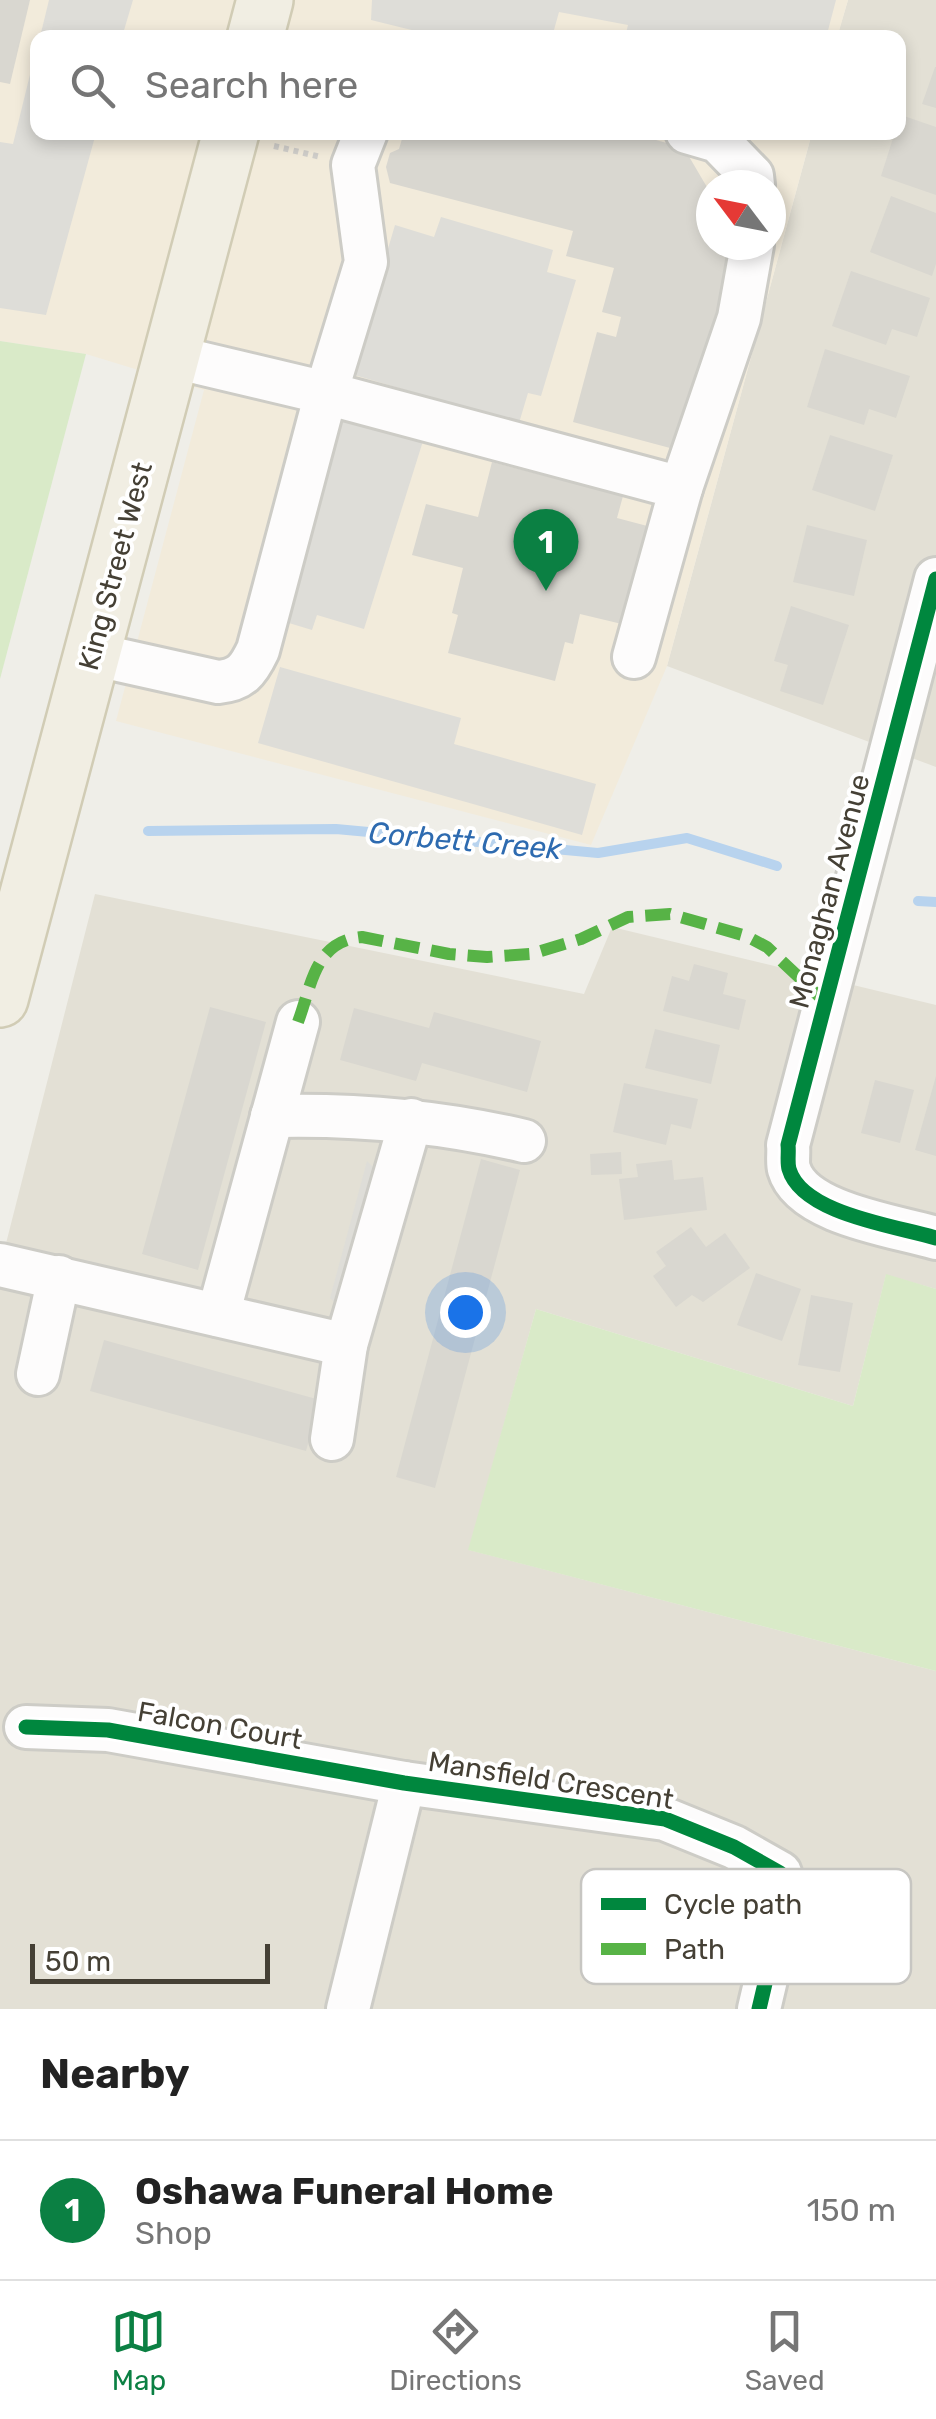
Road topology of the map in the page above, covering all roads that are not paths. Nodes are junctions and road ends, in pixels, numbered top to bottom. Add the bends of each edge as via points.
1 (265, 0) edge
2 (257, 30) edge
3 (252, 140) edge
4 (715, 140) edge
5 (359, 149) edge
6 (746, 170) edge
7 (749, 260) edge
8 (170, 356) junction
9 (326, 392) junction
10 (681, 488) junction
11 (936, 578) edge
12 (92, 654) junction
13 (634, 657) dead end
14 (0, 999) edge
15 (298, 1022) dead end
16 (272, 1116) junction
17 (411, 1120) junction
18 (524, 1141) dead end
19 (936, 1238) edge
20 (0, 1264) edge
21 (59, 1277) junction
22 (218, 1314) junction
23 (346, 1345) junction
24 (38, 1374) dead end
25 (332, 1439) dead end
26 (26, 1728) dead end
27 (404, 1783) junction
28 (773, 1869) edge
29 (765, 1984) edge
30 (348, 2009) edge
31 (759, 2009) edge

1 - 2 main road
3 - 8 main road, King Street West
4 - 6 street
5 - 9 street via 366,262
7 - 10 street via 739,318
8 - 9 street
8 - 12 main road, King Street West
9 - 10 street
9 - 12 street via 248,670 218,682
10 - 13 street
11 - 19 street, Monaghan Avenue via 788,1145 789,1169 822,1205
12 - 14 main road, King Street West
15 - 16 street
16 - 17 street
16 - 22 street
17 - 18 street
17 - 23 street
20 - 21 street
21 - 22 street
21 - 24 street
22 - 23 street
23 - 25 street
26 - 27 street, Falcon Court via 108,1730
27 - 28 street, Mansfield Crescent via 665,1819
27 - 30 street, Mansfield Crescent
29 - 31 street, Mansfield Crescent

